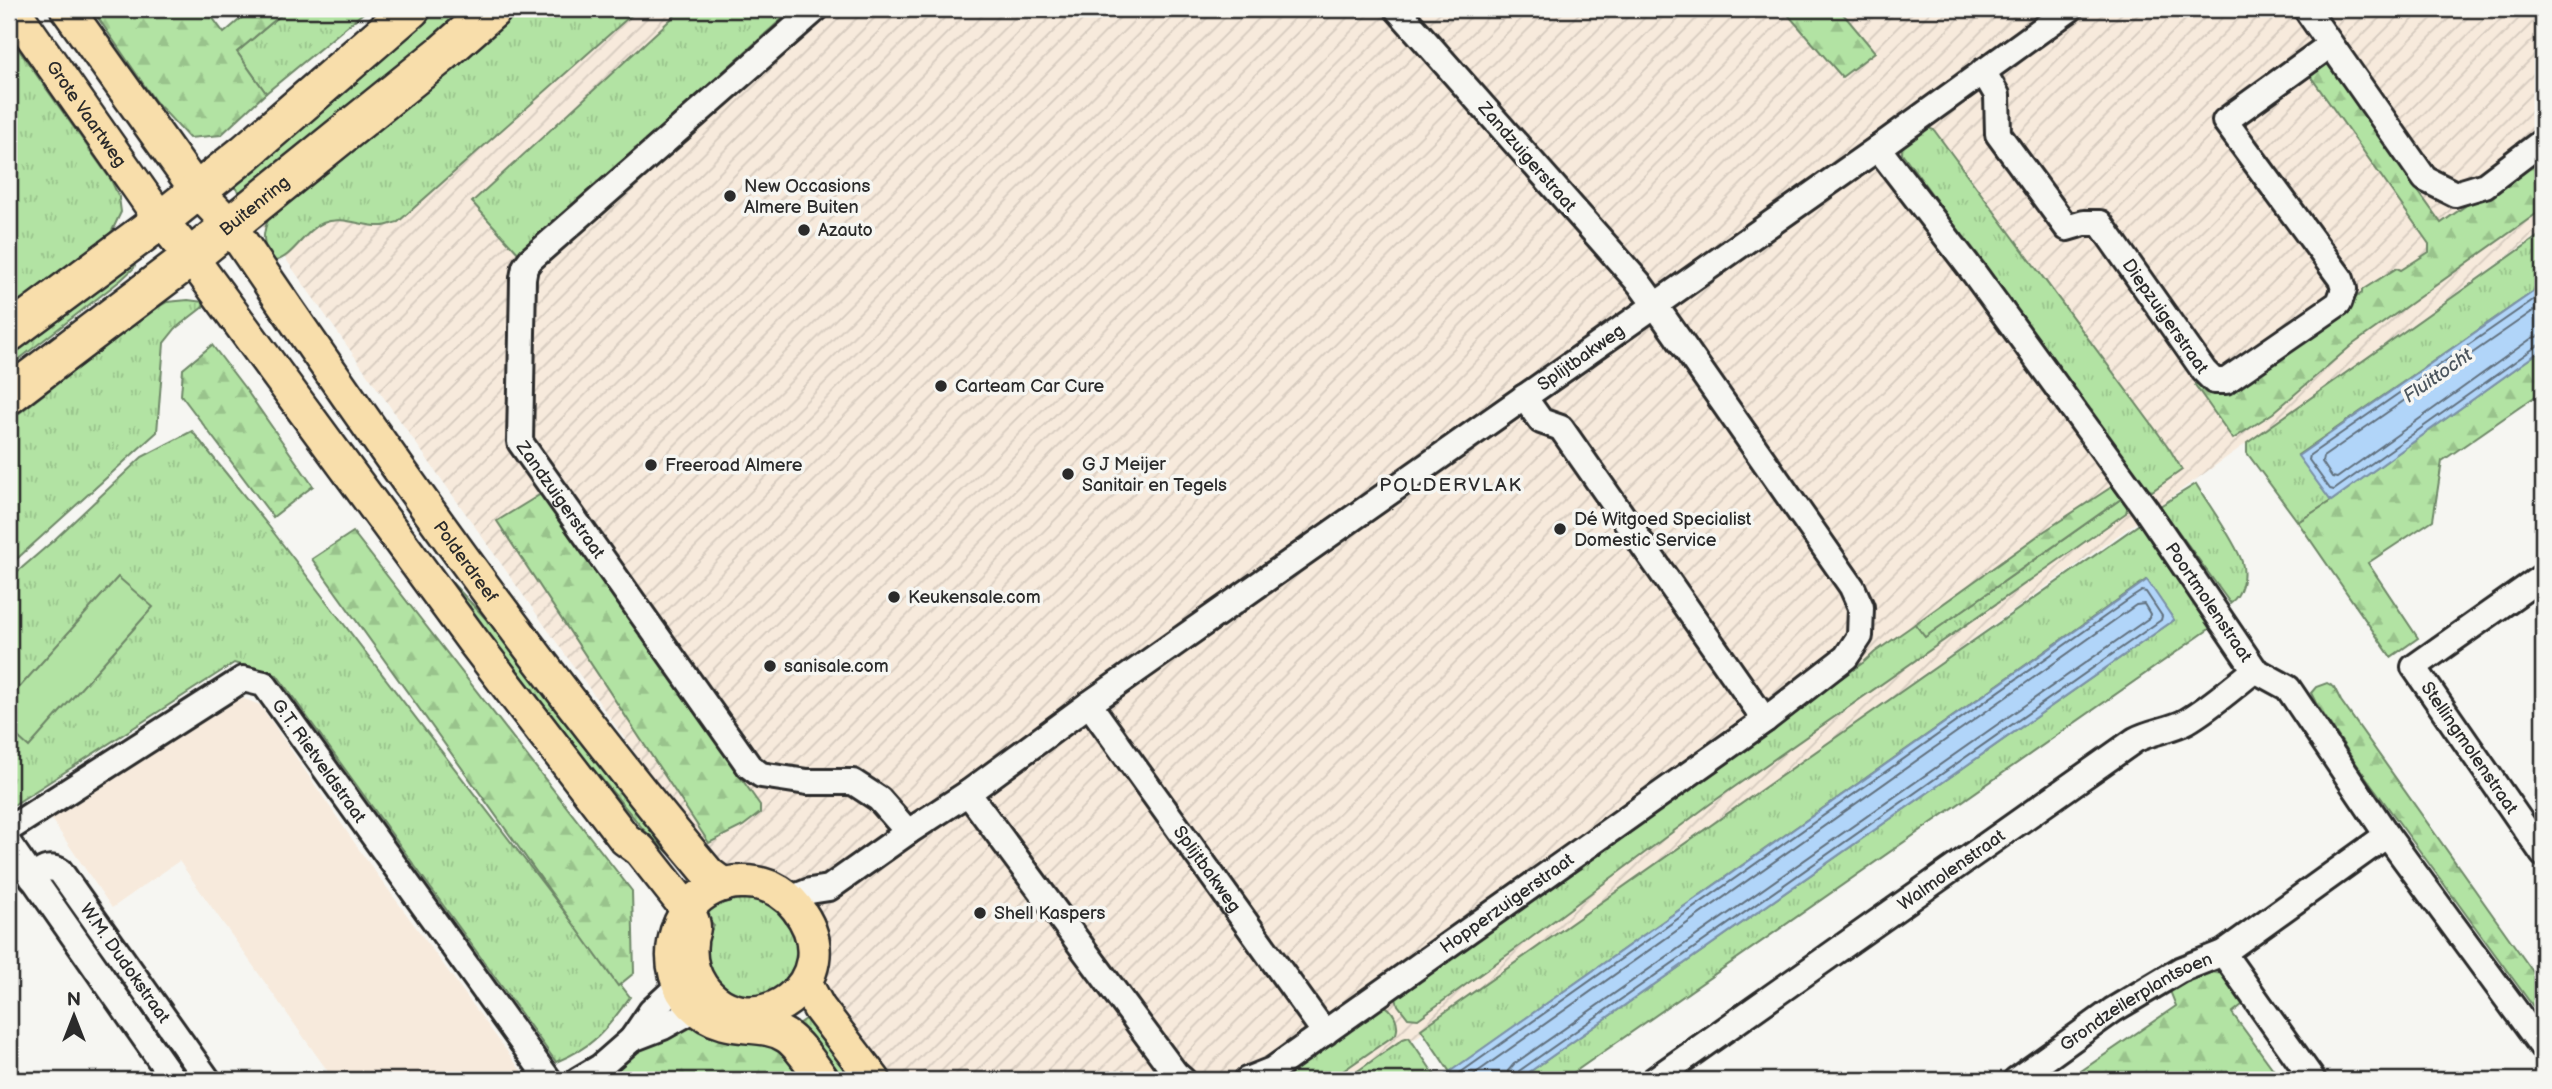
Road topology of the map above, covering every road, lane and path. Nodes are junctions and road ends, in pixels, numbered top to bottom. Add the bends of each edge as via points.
1 (13, 9) edge
2 (67, 9) edge
3 (411, 9) edge
4 (493, 9) edge
5 (816, 9) edge
6 (1397, 9) edge
7 (2070, 9) edge
8 (2306, 9) edge
9 (2330, 44) junction
10 (1983, 71) junction
11 (2543, 141) edge
12 (1878, 148) junction
13 (197, 191) junction
14 (161, 220) junction
15 (229, 224) junction
16 (191, 257) junction
17 (1655, 305) junction
18 (9, 333) edge
19 (9, 395) edge
20 (1524, 397) junction
21 (2543, 576) edge
22 (2255, 670) junction
23 (1089, 704) junction
24 (1765, 720) junction
25 (968, 793) junction
26 (9, 829) edge
27 (908, 832) junction
28 (2387, 835) junction
29 (9, 844) edge
30 (2543, 854) edge
31 (32, 878) junction
32 (724, 885) junction
33 (798, 909) junction
34 (684, 916) junction
35 (2223, 953) junction
36 (806, 984) junction
37 (696, 997) junction
38 (1325, 1032) junction
39 (2543, 1048) edge
40 (174, 1080) edge
41 (208, 1080) edge
42 (549, 1080) edge
43 (578, 1080) edge
44 (823, 1080) edge
45 (874, 1080) edge
46 (1183, 1080) edge
47 (1247, 1080) edge
48 (1654, 1080) edge
49 (2016, 1080) edge
50 (2313, 1080) edge

1 - 14 main road, Grote Vaartweg
2 - 13 main road
3 - 13 highway
4 - 15 highway, Buitenring
5 - 27 street, Zandzuigerstraat via 525,267 520,442 749,766 761,775 853,782 879,799
6 - 17 street, Zandzuigerstraat
7 - 10 street, Splijtbakweg
8 - 9 street
9 - 10 street, Diepzuigerstraat via 2225,121 2344,289 2339,303 2226,381 2214,381 2204,372 2100,223 2067,228 1998,134 1997,95
9 - 11 street via 2425,179 2455,194 2485,185
10 - 12 street, Splijtbakweg
12 - 17 street, Splijtbakweg
12 - 22 street, Poortmolenstraat via 2146,508
13 - 14 highway
13 - 15 main road, Polderdreef
14 - 16 main road, Grote Vaartweg
14 - 18 highway
15 - 16 highway, Buitenring
15 - 32 main road, Polderdreef via 505,616 638,789 709,874
16 - 19 highway, Buitenring
16 - 34 main road via 473,641 625,839 640,850
17 - 20 street, Splijtbakweg
17 - 24 street, Hopperzuigerstraat via 1852,587 1861,607 1860,636 1846,657
20 - 23 street, Splijtbakweg
20 - 24 street via 1541,421 1561,428
21 - 30 street, Stellingmolenstraat via 2414,667
22 - 28 street, Poortmolenstraat via 2288,688
22 - 48 street, Walmolenstraat via 2188,721 2135,740
23 - 25 street, Splijtbakweg
23 - 38 street, Splijtbakweg
24 - 38 street, Hopperzuigerstraat
25 - 27 street, Splijtbakweg
25 - 46 street
26 - 42 street, G.T. Rietveldstraat via 243,680 264,684
27 - 33 street, Splijtbakweg via 829,888 819,908
28 - 35 street, Grondzeilerplantsoen
28 - 39 street, Poortmolenstraat
29 - 31 street, W.M. Dudokstraat
31 - 40 street, W.M. Dudokstraat
31 - 41 street, W.M. Dudokstraat via 43,869 60,872
32 - 33 main road via 766,885
32 - 34 main road via 706,892
33 - 36 main road via 812,934 814,951
34 - 37 main road via 694,927
35 - 49 street, Grondzeilerplantsoen via 2180,970 2113,1010
35 - 50 street, Grondzeilerplantsoen
36 - 37 main road via 786,1002 762,1012 736,1010
36 - 45 main road
37 - 43 street via 651,1012 632,1039
37 - 44 main road via 724,1023 774,1030 788,1037
38 - 47 street, Hopperzuigerstraat via 1272,1070

